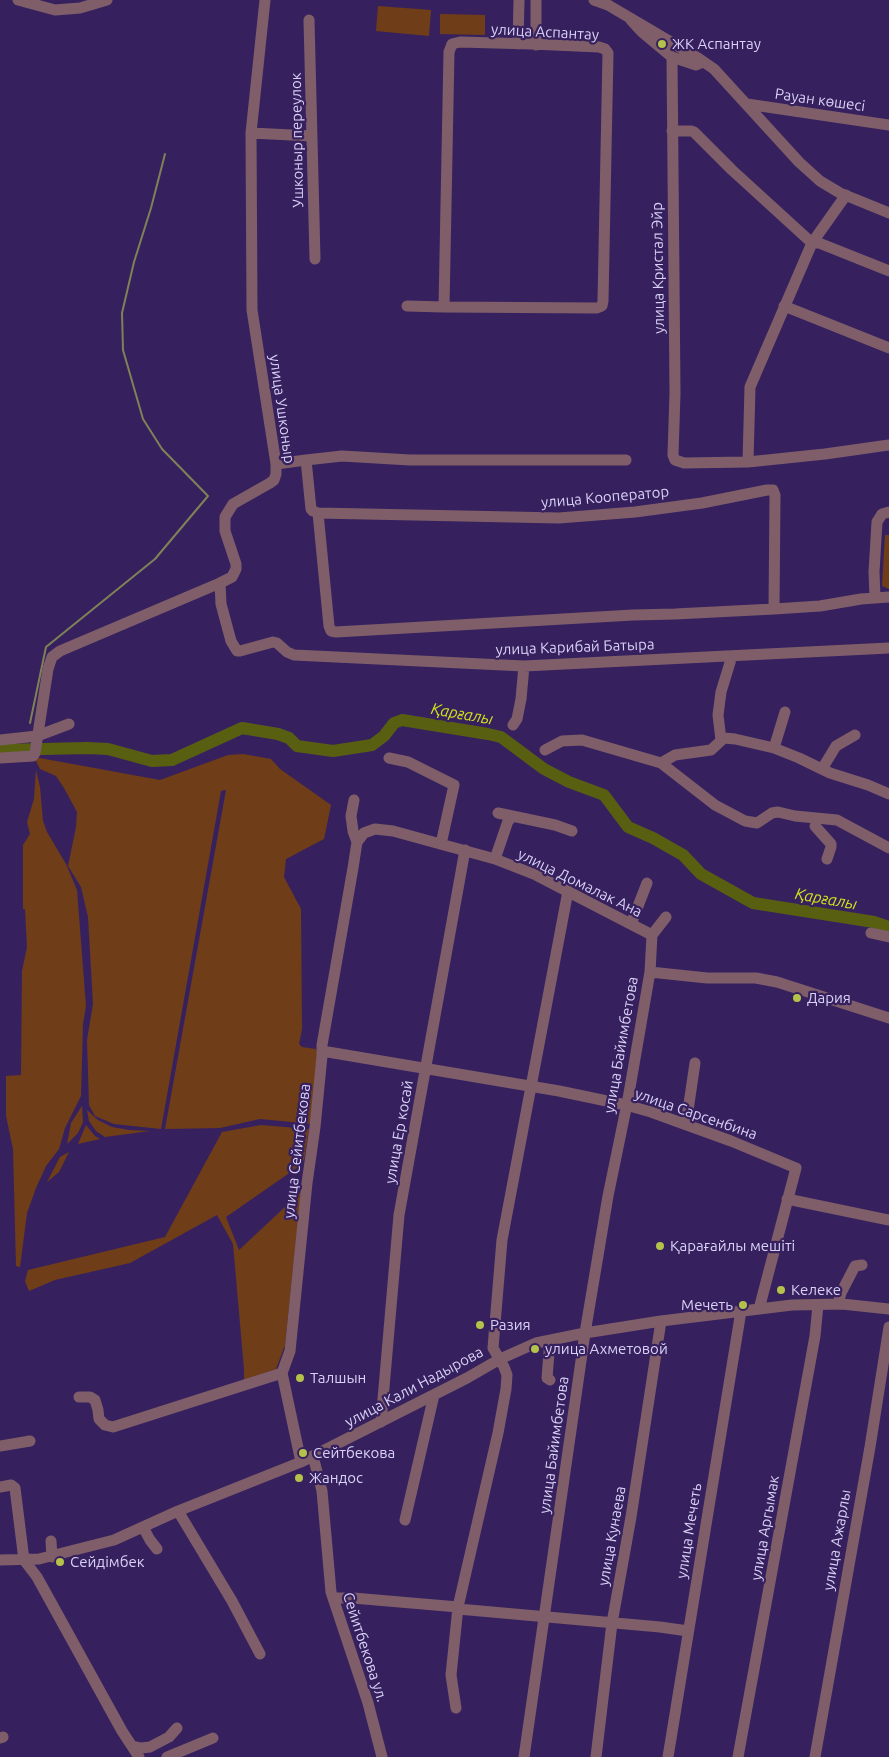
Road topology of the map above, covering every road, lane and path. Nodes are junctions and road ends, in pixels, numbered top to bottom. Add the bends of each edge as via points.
1 (18, 0) edge
2 (107, 0) edge
3 (265, 0) edge
4 (519, 0) edge
5 (536, 0) edge
6 (594, 0) edge
7 (48, 4) edge
8 (309, 20) dead end
9 (631, 20) junction
10 (518, 44) junction
11 (536, 44) junction
12 (672, 57) junction
13 (703, 62) junction
14 (747, 104) junction
15 (889, 125) edge
16 (672, 131) junction
17 (251, 133) junction
18 (312, 136) junction
19 (846, 195) junction
20 (889, 213) edge
21 (812, 243) junction
22 (315, 259) dead end
23 (889, 272) edge
24 (407, 306) dead end
25 (784, 306) junction
26 (444, 307) junction
27 (889, 348) edge
28 (889, 445) edge
29 (306, 460) junction
30 (626, 460) dead end
31 (748, 462) junction
32 (276, 464) junction
33 (889, 512) edge
34 (318, 513) junction
35 (220, 583) junction
36 (876, 597) junction
37 (889, 597) edge
38 (774, 609) junction
39 (889, 648) edge
40 (732, 656) junction
41 (524, 666) junction
42 (785, 712) dead end
43 (69, 724) dead end
44 (513, 725) dead end
45 (855, 736) dead end
46 (0, 740) edge
47 (721, 740) junction
48 (36, 745) junction
49 (774, 748) junction
50 (545, 750) dead end
51 (0, 758) edge
52 (389, 758) dead end
53 (661, 763) junction
54 (822, 769) junction
55 (889, 794) edge
56 (354, 800) dead end
57 (498, 813) dead end
58 (512, 817) junction
59 (816, 825) junction
60 (572, 831) dead end
61 (357, 842) junction
62 (441, 844) junction
63 (889, 848) edge
64 (465, 850) junction
65 (495, 859) junction
66 (827, 859) dead end
67 (647, 883) dead end
68 (568, 891) junction
69 (666, 917) dead end
70 (631, 924) junction
71 (871, 933) dead end
72 (652, 935) junction
73 (889, 937) edge
74 (650, 967) junction
75 (889, 1018) edge
76 (322, 1051) junction
77 (695, 1063) dead end
78 (426, 1068) junction
79 (530, 1086) junction
80 (626, 1105) junction
81 (686, 1124) junction
82 (787, 1199) junction
83 (889, 1220) edge
84 (862, 1265) dead end
85 (838, 1304) junction
86 (818, 1305) junction
87 (759, 1309) junction
88 (889, 1309) edge
89 (741, 1311) junction
90 (661, 1321) junction
91 (889, 1328) edge
92 (585, 1333) junction
93 (550, 1340) junction
94 (500, 1359) junction
95 (282, 1373) junction
96 (550, 1380) dead end
97 (434, 1395) junction
98 (79, 1397) dead end
99 (381, 1422) junction
100 (30, 1441) dead end
101 (0, 1446) edge
102 (312, 1456) junction
103 (301, 1462) junction
104 (0, 1487) edge
105 (178, 1511) junction
106 (405, 1520) dead end
107 (143, 1527) junction
108 (51, 1541) dead end
109 (157, 1549) dead end
110 (52, 1557) junction
111 (0, 1560) edge
112 (24, 1560) junction
113 (333, 1598) junction
114 (458, 1608) junction
115 (544, 1616) junction
116 (612, 1623) junction
117 (688, 1631) junction
118 (260, 1654) dead end
119 (456, 1708) dead end
120 (177, 1728) dead end
121 (213, 1738) dead end
122 (132, 1746) junction
123 (139, 1757) edge
124 (167, 1757) edge
125 (382, 1757) edge
126 (524, 1757) edge
127 (596, 1757) edge
128 (668, 1757) edge
129 (738, 1757) edge
130 (815, 1757) edge

1 - 7 street
2 - 7 street via 80,8 55,10
3 - 17 street, улица Ушконыр
4 - 10 street
5 - 11 street
6 - 9 street
8 - 18 street, Ушконыр переулок
9 - 12 street
9 - 13 street
10 - 11 street, улица Аспантау
10 - 26 street, улица Аспантау via 460,42 452,44 449,52
11 - 26 street, улица Аспантау via 599,47 608,53 602,306
12 - 13 street via 696,65
12 - 16 street, улица Кристал Эйр
13 - 14 street via 714,69
14 - 15 street, Рауан көшесі
14 - 19 street via 820,181
16 - 21 street via 694,132
16 - 31 street, улица Кристал Эйр via 676,394 673,455 675,460 684,464
17 - 18 street
17 - 32 street, улица Ушконыр via 252,310
18 - 22 street, Ушконыр переулок
19 - 20 street
19 - 21 street
21 - 23 street
21 - 25 street
24 - 26 street, улица Аспантау
25 - 27 street
25 - 31 street via 750,387
28 - 31 street, улица Кристал Эйр
29 - 30 street via 342,456 410,460
29 - 32 street
29 - 34 street via 311,509
32 - 35 street, улица Ушконыр via 274,480 233,504 225,517 225,531 236,569 232,577
33 - 36 street via 882,514 877,522
34 - 38 street via 331,631
34 - 38 street, улица Кооператор via 559,518 635,512 773,490 776,494
35 - 41 street, улица Карибай Батыра via 221,604 237,651 273,642 294,655
35 - 48 street via 52,657
36 - 37 street
36 - 38 street
39 - 40 street, улица Карибай Батыра
40 - 41 street, улица Карибай Батыра
40 - 47 street via 718,715
41 - 44 street via 521,699
42 - 49 street
43 - 48 street
45 - 54 street via 836,746
46 - 48 street
47 - 49 street via 735,739
47 - 53 street via 711,750 674,755
48 - 51 street via 33,756
49 - 54 street
50 - 53 street via 562,742 582,740
52 - 62 street via 408,762 454,785
53 - 59 street via 707,799 745,821 757,823 778,812
54 - 55 street
56 - 61 street via 352,831
57 - 58 street
58 - 60 street
58 - 65 street
59 - 63 street via 837,820
59 - 66 street via 831,844
61 - 62 street, улица Домалак Ана via 375,829
61 - 76 street, улица Сейитбекова
62 - 64 street, улица Домалак Ана
64 - 65 street, улица Домалак Ана
64 - 78 street, улица Ер косай
65 - 68 street, улица Домалак Ана
67 - 70 street
68 - 70 street, улица Домалак Ана
68 - 79 street
69 - 72 street
70 - 72 street, улица Домалак Ана
71 - 73 street
72 - 74 street, улица Домалак Ана
74 - 75 street via 707,978 756,978 777,982
74 - 80 street, улица Байимбетова
76 - 78 street, улица Сарсенбина
76 - 95 street, улица Сейитбекова via 290,1351
77 - 81 street
78 - 79 street, улица Сарсенбина
78 - 99 street, улица Ер косай via 399,1215
79 - 80 street, улица Сарсенбина
79 - 94 street via 502,1240 493,1348
80 - 81 street, улица Сарсенбина
80 - 92 street, улица Байимбетова
81 - 82 street, улица Сарсенбина via 796,1168
82 - 83 street
82 - 87 street, улица Сарсенбина
84 - 85 street via 855,1266
85 - 86 street, улица Кали Надырова
85 - 88 street, улица Кали Надырова
86 - 87 street, улица Кали Надырова
86 - 129 street, улица Аргымак
87 - 89 street, улица Кали Надырова
89 - 90 street, улица Кали Надырова
89 - 117 street, улица Мечеть
90 - 92 street, улица Кали Надырова
90 - 116 street, улица Кунаева
91 - 130 street, улица Ажарлы
92 - 93 street, улица Кали Надырова
92 - 115 street, улица Байимбетова
93 - 94 street, улица Кали Надырова
93 - 96 street
94 - 97 street, улица Кали Надырова
94 - 114 street via 507,1375 506,1388
95 - 98 street via 113,1427 99,1419 96,1400
95 - 103 street
97 - 99 street, улица Кали Надырова
97 - 106 street
99 - 102 street, улица Кали Надырова
100 - 101 street
102 - 103 street, улица Кали Надырова
102 - 113 street, Сейитбекова ул. via 322,1491
103 - 105 street, улица Кали Надырова
104 - 112 street via 11,1485 15,1488
105 - 107 street, улица Кали Надырова
105 - 118 street
107 - 109 street
107 - 110 street, улица Кали Надырова via 114,1540
108 - 110 street
110 - 112 street, улица Кали Надырова
111 - 112 street, улица Кали Надырова
112 - 122 street via 37,1577
113 - 114 street
113 - 125 street, Сейитбекова ул. via 368,1703
114 - 115 street
114 - 119 street via 451,1675
115 - 116 street
115 - 126 street, улица Байимбетова
116 - 117 street
116 - 127 street, улица Кунаева
117 - 128 street, улица Мечеть
120 - 122 street via 169,1737 150,1747
121 - 124 street
122 - 123 street

